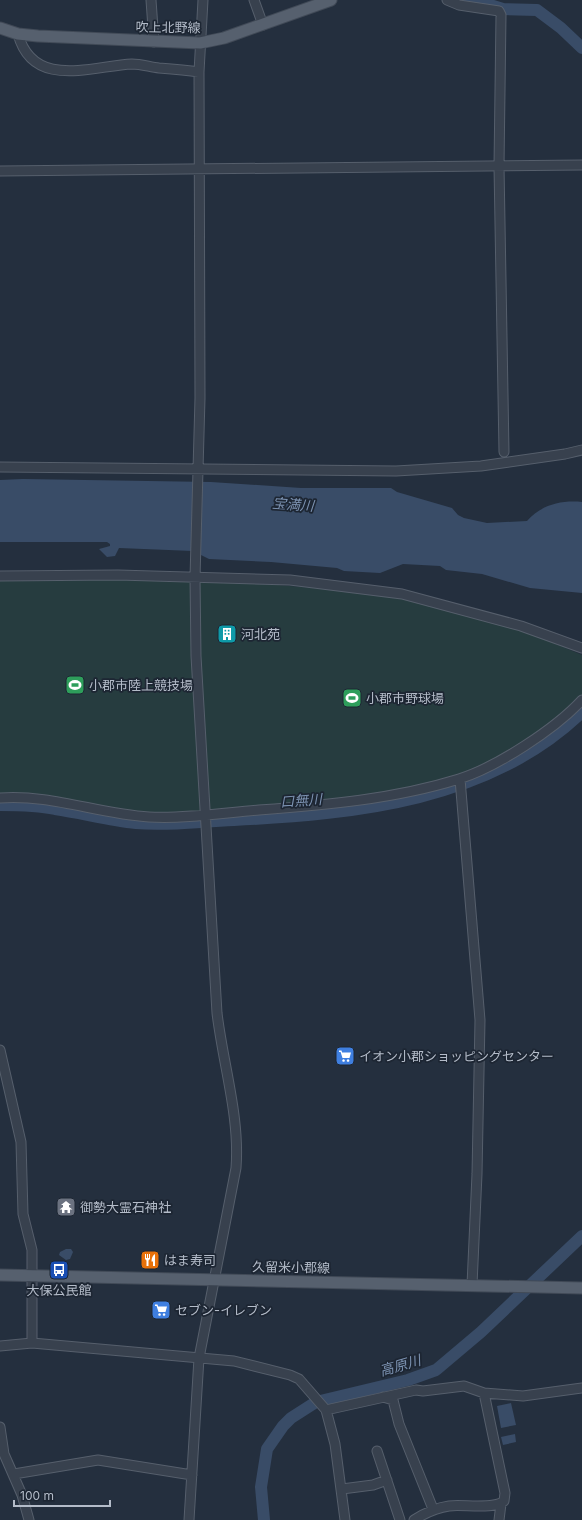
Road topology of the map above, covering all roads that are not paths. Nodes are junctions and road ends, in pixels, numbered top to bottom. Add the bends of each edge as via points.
1 (151, 0) edge
2 (203, 0) edge
3 (254, 0) edge
4 (331, 0) edge
5 (447, 0) edge
6 (263, 25) junction
7 (0, 28) edge
8 (18, 34) junction
9 (154, 42) junction
10 (200, 43) junction
11 (199, 72) junction
12 (582, 165) edge
13 (500, 166) junction
14 (198, 169) junction
15 (0, 171) edge
16 (582, 450) edge
17 (504, 452) dead end
18 (0, 467) edge
19 (200, 470) junction
20 (196, 574) junction
21 (0, 576) edge
22 (582, 648) edge
23 (582, 700) edge
24 (460, 779) junction
25 (0, 798) edge
26 (205, 815) junction
27 (0, 1050) edge
28 (0, 1275) edge
29 (32, 1276) junction
30 (214, 1279) junction
31 (472, 1285) junction
32 (582, 1288) edge
33 (32, 1344) junction
34 (0, 1346) edge
35 (199, 1358) junction
36 (582, 1388) edge
37 (484, 1393) junction
38 (383, 1397) junction
39 (325, 1408) junction
40 (0, 1427) edge
41 (377, 1451) dead end
42 (14, 1474) junction
43 (192, 1476) junction
44 (387, 1480) junction
45 (342, 1490) junction
46 (500, 1504) junction
47 (433, 1509) junction
48 (29, 1520) edge
49 (189, 1520) edge
50 (345, 1520) edge
51 (400, 1520) edge
52 (414, 1520) edge
53 (499, 1520) edge

1 - 9 street
2 - 10 street
3 - 6 street
4 - 6 main road, 吹上北野線
5 - 13 street via 459,5 499,11 500,14
6 - 10 main road, 吹上北野線
7 - 8 main road, 吹上北野線
8 - 9 main road, 吹上北野線
8 - 11 street via 21,44 32,59 53,69 76,72 134,64
9 - 10 main road, 吹上北野線
10 - 11 street
11 - 14 street
12 - 13 street
13 - 14 street
13 - 17 street
14 - 15 street
14 - 19 street
16 - 19 street via 512,462 446,469
18 - 19 street
19 - 20 street
20 - 21 street
20 - 22 street via 290,580 402,594 521,626
20 - 26 street via 197,690
23 - 24 street via 572,711 529,744
24 - 26 street via 376,798
24 - 31 street via 480,1020
25 - 26 street via 39,799 124,815
26 - 30 street via 217,1014 237,1137 236,1168
27 - 29 street via 21,1142 22,1201 32,1250
28 - 29 main road, 久留米小郡線
29 - 30 main road, 久留米小郡線
29 - 33 street
30 - 31 main road, 久留米小郡線
30 - 35 street
31 - 32 main road, 久留米小郡線
33 - 34 street
33 - 35 street
35 - 39 street via 234,1361 290,1375 299,1380
35 - 43 street
36 - 37 street via 523,1396
37 - 38 street via 464,1386 406,1391
37 - 46 street via 506,1497
38 - 39 street
38 - 47 street via 393,1400 399,1424
39 - 45 street via 335,1444
40 - 42 street via 4,1454
41 - 44 street
42 - 43 street via 98,1460
42 - 48 street
43 - 49 street
44 - 45 street
44 - 51 street
45 - 50 street
46 - 47 street
46 - 53 street
47 - 52 street

